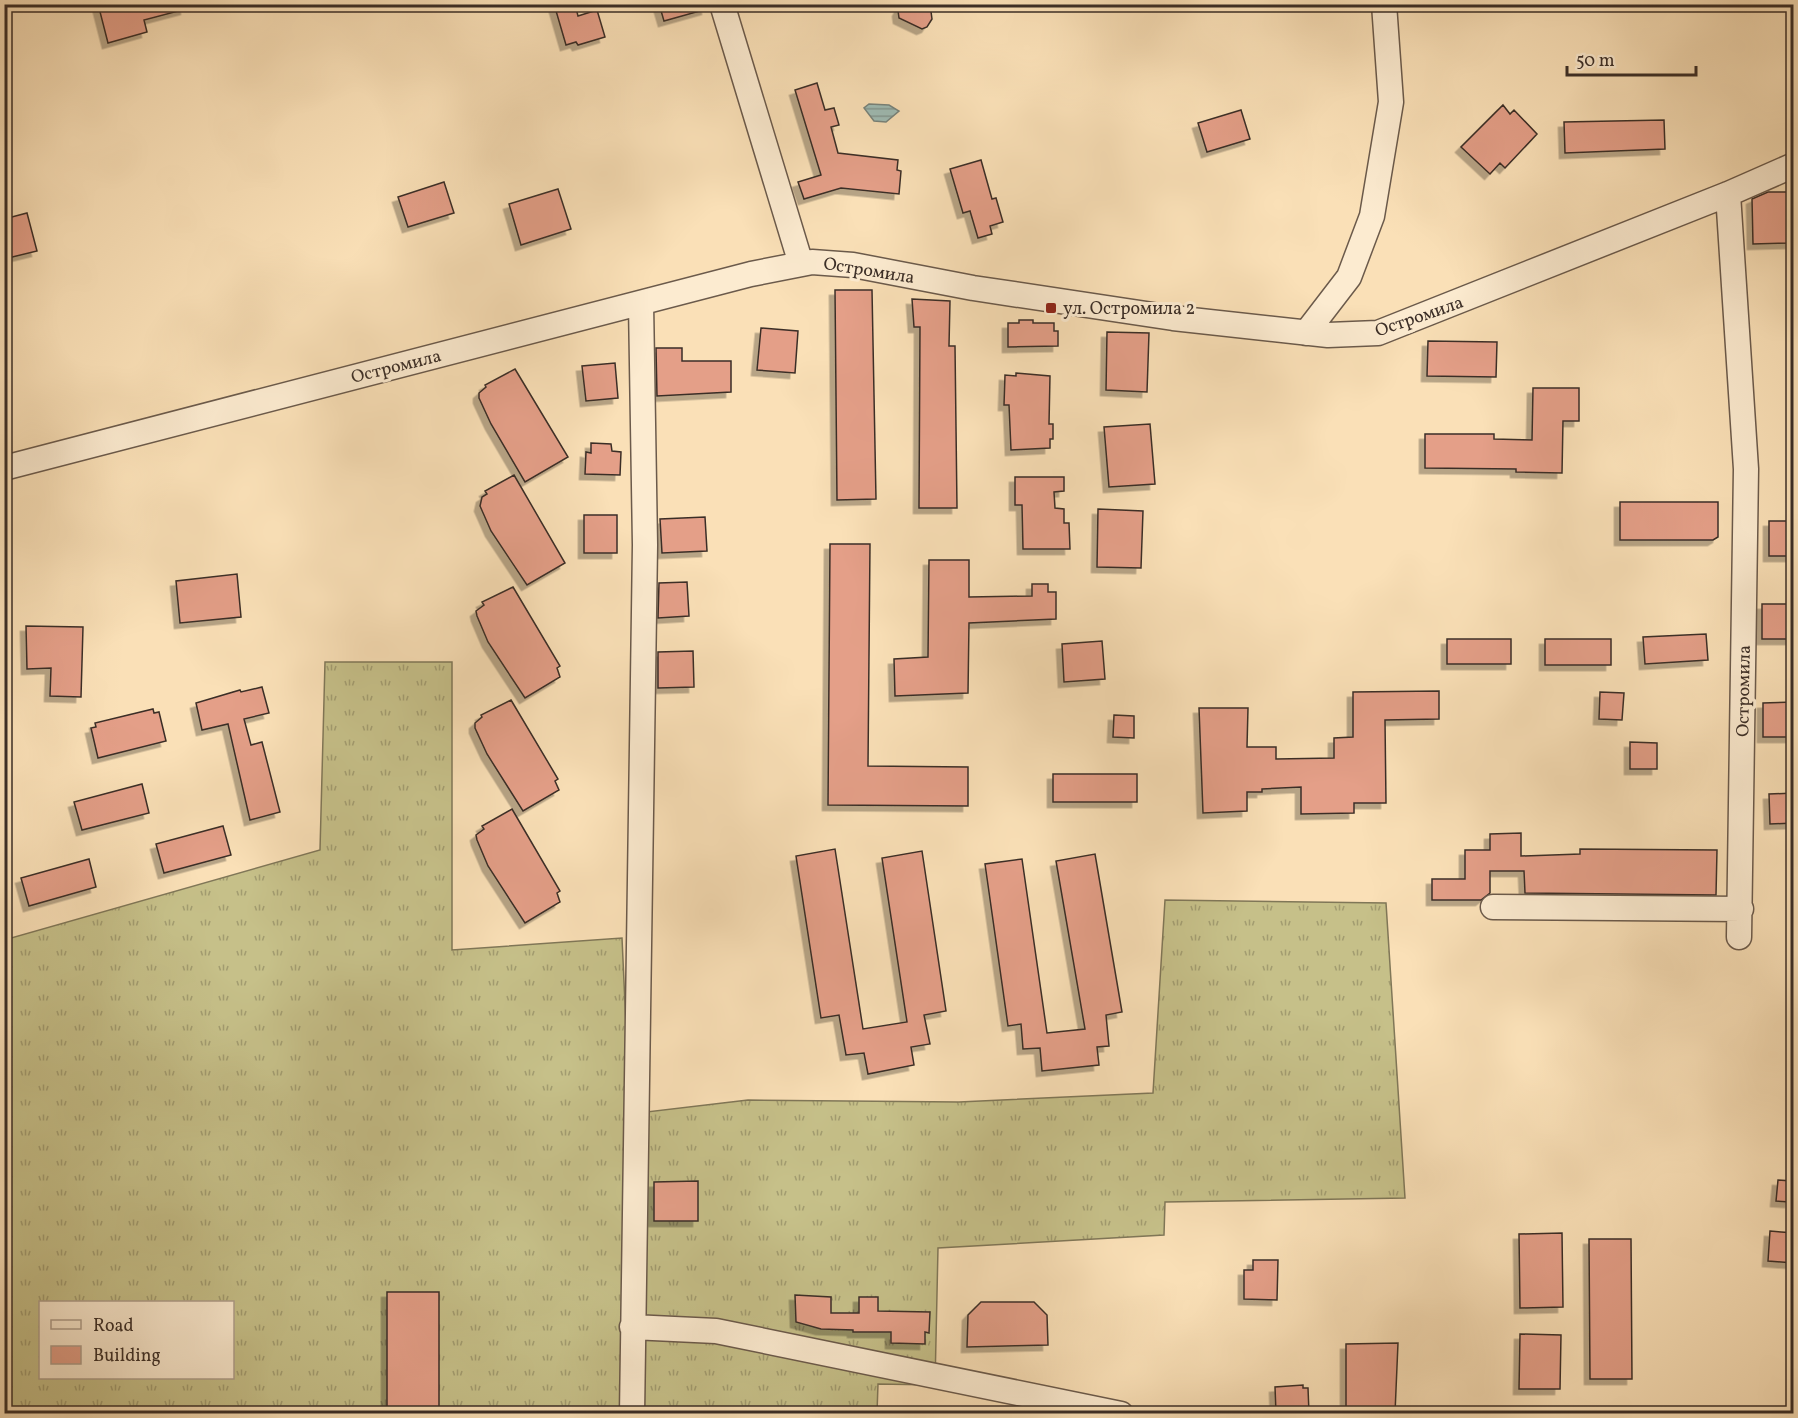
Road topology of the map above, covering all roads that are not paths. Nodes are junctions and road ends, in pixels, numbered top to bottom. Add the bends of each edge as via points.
1 (722, 4) edge
2 (1384, 4) edge
3 (1794, 165) edge
4 (1728, 194) junction
5 (801, 264) junction
6 (641, 303) junction
7 (1306, 333) junction
8 (4, 468) edge
9 (1493, 907) dead end
10 (1741, 909) junction
11 (1739, 937) dead end
12 (632, 1327) junction
13 (632, 1413) edge
14 (1120, 1413) edge

1 - 5 street
2 - 7 street via 1391,102 1372,216 1349,277
3 - 4 street, Остромила
4 - 7 street, Остромила via 1378,333
4 - 10 street, Остромила via 1746,469
5 - 6 street, Остромила
5 - 7 street, Остромила via 853,265 996,292
6 - 8 street, Остромила
6 - 12 street via 645,545
9 - 10 street
10 - 11 street, Остромила
12 - 13 street
12 - 14 street via 716,1330

